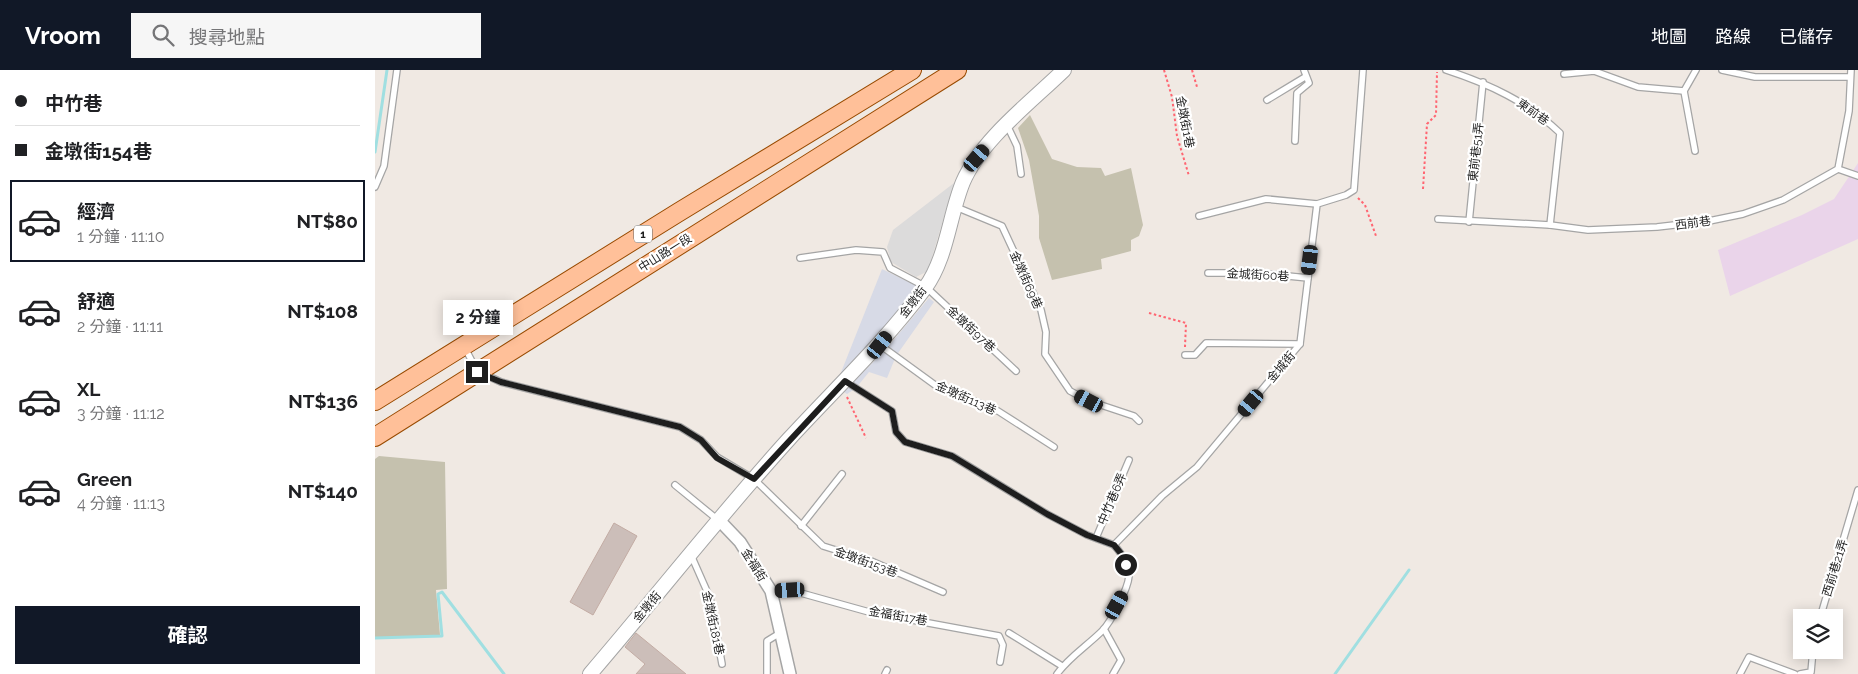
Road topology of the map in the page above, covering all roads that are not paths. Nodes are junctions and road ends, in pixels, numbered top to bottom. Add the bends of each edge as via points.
1 (397, 70) edge
2 (912, 70) edge
3 (957, 70) edge
4 (1064, 70) edge
5 (1304, 70) edge
6 (1363, 70) edge
7 (1447, 70) edge
8 (1696, 70) edge
9 (1722, 70) edge
10 (1851, 70) edge
11 (1564, 74) dead end
12 (1305, 77) junction
13 (1851, 77) junction
14 (1483, 82) junction
15 (1684, 91) junction
16 (1267, 100) dead end
17 (1007, 125) junction
18 (1295, 141) dead end
19 (1695, 151) dead end
20 (1838, 169) junction
21 (1021, 174) dead end
22 (1858, 176) edge
23 (375, 188) edge
24 (1317, 204) junction
25 (956, 207) junction
26 (1199, 216) dead end
27 (1438, 219) dead end
28 (1469, 222) junction
29 (1550, 225) junction
30 (800, 258) dead end
31 (1208, 273) dead end
32 (1308, 278) junction
33 (926, 287) junction
34 (464, 344) junction
35 (1301, 344) junction
36 (880, 345) junction
37 (1185, 355) road end
38 (1015, 371) dead end
39 (477, 372) junction
40 (842, 384) junction
41 (375, 401) edge
42 (1139, 421) dead end
43 (375, 436) edge
44 (1054, 446) dead end
45 (1129, 460) dead end
46 (843, 474) dead end
47 (754, 479) junction
48 (675, 485) dead end
49 (1858, 490) edge
50 (720, 521) junction
51 (801, 526) junction
52 (1096, 538) junction
53 (1114, 545) junction
54 (691, 555) junction
55 (771, 591) junction
56 (943, 592) dead end
57 (1823, 609) edge
58 (1104, 629) junction
59 (780, 633) junction
60 (1009, 633) dead end
61 (1812, 659) edge
62 (1000, 662) dead end
63 (722, 664) dead end
64 (1062, 666) junction
65 (590, 674) edge
66 (767, 674) edge
67 (791, 674) edge
68 (1057, 674) edge
69 (1113, 674) edge
70 (1739, 674) edge
71 (1795, 674) edge
72 (1800, 674) edge

1 - 23 lane via 384,166
2 - 34 main road, 1
3 - 39 main road, 中山路一段 / 1
4 - 17 street, 金墩街
5 - 12 lane
6 - 24 lane via 1354,190
7 - 14 lane, 東前巷
8 - 15 lane
9 - 13 lane via 1755,77
10 - 13 lane
11 - 15 lane via 1594,71 1638,88
12 - 16 lane
12 - 18 lane via 1309,83 1297,93
13 - 20 lane via 1849,111
14 - 28 lane, 東前巷51弄
14 - 29 lane, 東前巷 via 1531,108 1560,133
15 - 19 lane
17 - 21 lane via 1017,146
17 - 25 street, 金墩街 via 977,158 963,183
20 - 22 lane
20 - 29 lane, 西前巷 via 1783,200 1709,222 1588,230
24 - 26 lane via 1266,199
24 - 32 lane, 金城街
25 - 33 street, 金墩街 via 937,266
25 - 42 lane, 金墩街69巷 via 1002,226 1041,310 1046,332 1045,354 1070,391 1134,416
27 - 28 lane, 西前巷
28 - 29 lane, 西前巷
30 - 33 lane, 金墩街97巷 via 856,250 883,252 890,268
31 - 32 lane, 金城街60巷
32 - 35 lane, 金城街
33 - 36 street, 金墩街
33 - 38 lane, 金墩街97巷
34 - 39 lane
34 - 41 main road, 1
35 - 37 lane via 1206,342 1195,355
35 - 53 lane, 金城街 via 1197,467 1162,496
36 - 40 street, 金墩街
36 - 44 lane, 金墩街113巷 via 935,385 998,411
39 - 43 main road, 中山路一段 / 1
39 - 47 lane, 金墩街153巷 via 501,382 680,427 701,440 717,458
40 - 47 street, 金墩街
40 - 52 lane via 892,411 896,432 905,442 952,456 1038,510
45 - 52 lane, 中竹巷6弄
46 - 51 lane
47 - 50 street, 金墩街
47 - 51 lane, 金墩街153巷
48 - 50 lane
49 - 57 lane, 西前巷21弄
50 - 54 street, 金墩街
50 - 55 street, 金福街 via 740,542
51 - 56 lane, 金墩街153巷 via 823,546 871,561
52 - 53 lane
53 - 58 lane via 1123,556 1130,575
54 - 63 lane, 金墩街181巷 via 710,598
54 - 65 street, 金墩街
55 - 59 street, 金福街
55 - 62 lane, 金福街17巷 via 790,590 869,612 999,636 1003,645
58 - 64 lane
58 - 69 lane via 1121,660
59 - 66 lane via 767,642
59 - 67 street, 金福街
60 - 64 lane
61 - 72 lane via 1811,672
64 - 68 lane
70 - 71 lane via 1749,657

